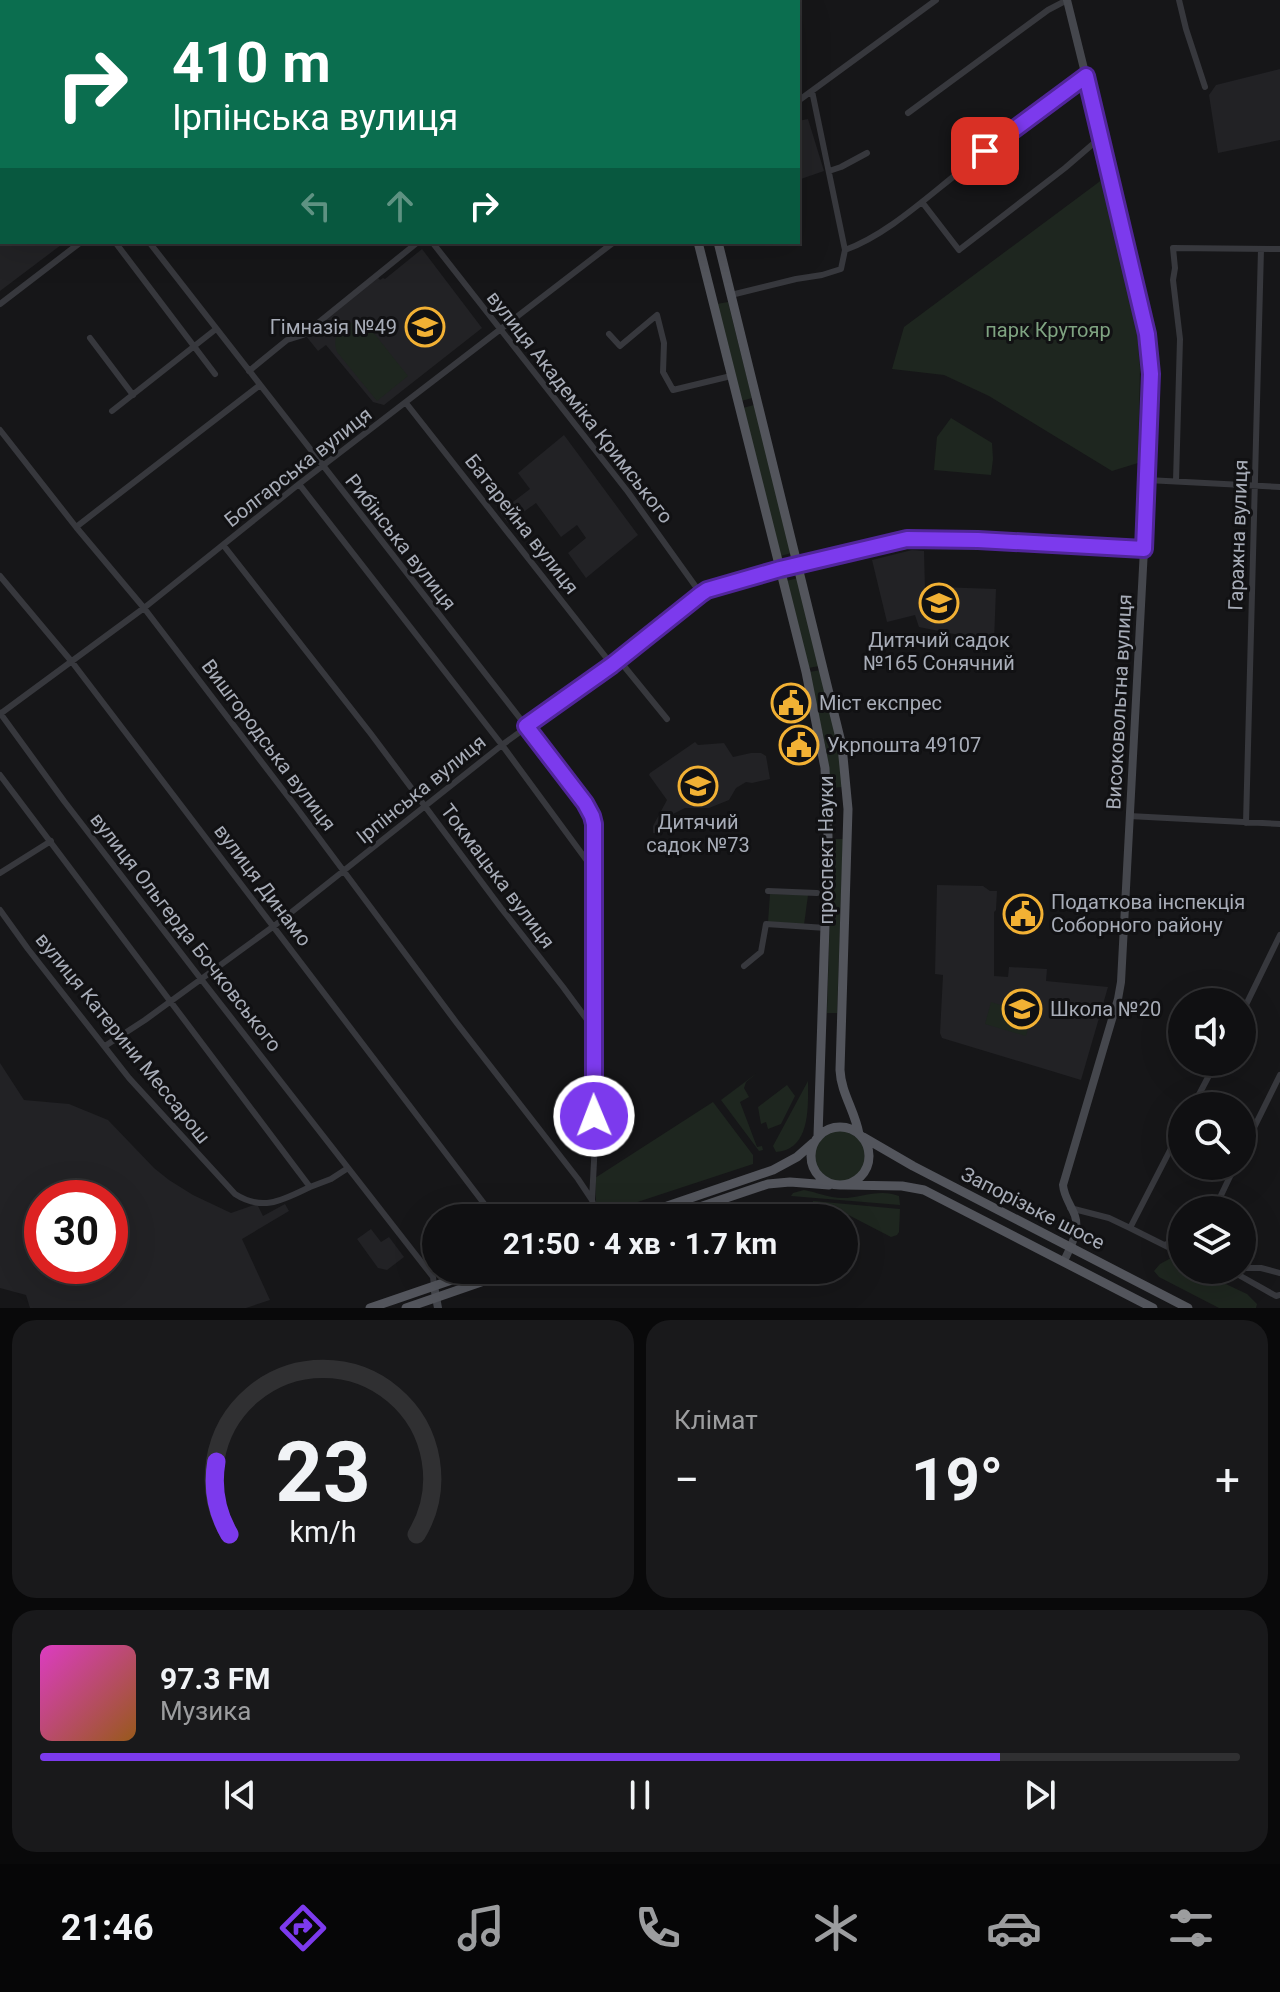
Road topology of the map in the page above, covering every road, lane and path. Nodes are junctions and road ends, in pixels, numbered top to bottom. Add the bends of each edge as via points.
1 (936, 0) edge
2 (1067, 0) edge
3 (1179, 0) edge
4 (1086, 76) junction
5 (1205, 87) dead end
6 (812, 91) junction
7 (800, 100) edge
8 (908, 113) dead end
9 (1101, 137) junction
10 (867, 153) dead end
11 (829, 171) junction
12 (922, 202) junction
13 (78, 244) edge
14 (117, 244) edge
15 (151, 244) edge
16 (416, 244) edge
17 (434, 244) edge
18 (611, 244) edge
19 (698, 244) edge
20 (718, 244) edge
21 (1261, 249) junction
22 (1280, 249) edge
23 (845, 250) junction
24 (731, 295) junction
25 (0, 304) edge
26 (216, 329) junction
27 (500, 329) junction
28 (609, 334) dead end
29 (90, 338) dead end
30 (194, 347) junction
31 (249, 371) junction
32 (215, 374) dead end
33 (731, 376) junction
34 (260, 385) junction
35 (133, 395) junction
36 (406, 403) junction
37 (112, 411) dead end
38 (0, 430) edge
39 (322, 467) junction
40 (1147, 480) junction
41 (1176, 481) junction
42 (299, 484) junction
43 (1256, 485) junction
44 (1280, 487) edge
45 (76, 527) junction
46 (224, 546) junction
47 (1144, 549) junction
48 (798, 565) junction
49 (780, 569) junction
50 (0, 576) edge
51 (701, 594) junction
52 (144, 608) junction
53 (619, 660) junction
54 (72, 662) junction
55 (612, 665) junction
56 (0, 714) edge
57 (667, 719) dead end
58 (526, 726) junction
59 (502, 745) junction
60 (0, 775) edge
61 (426, 807) junction
62 (1129, 816) junction
63 (1246, 823) junction
64 (1280, 824) edge
65 (51, 841) junction
66 (344, 871) junction
67 (0, 873) edge
68 (596, 873) junction
69 (768, 891) dead end
70 (817, 893) dead end
71 (0, 910) edge
72 (274, 926) junction
73 (826, 928) junction
74 (1280, 935) edge
75 (744, 966) dead end
76 (201, 979) junction
77 (1254, 988) edge
78 (169, 1002) junction
79 (822, 1039) junction
80 (593, 1040) junction
81 (840, 1040) junction
82 (105, 1046) junction
83 (1280, 1075) edge
84 (1256, 1124) edge
85 (861, 1135) junction
86 (816, 1140) junction
87 (1168, 1154) edge
88 (348, 1168) junction
89 (840, 1185) junction
90 (310, 1187) junction
91 (592, 1200) junction
92 (484, 1204) edge
93 (593, 1204) edge
94 (673, 1204) edge
95 (709, 1204) edge
96 (1070, 1208) junction
97 (1130, 1228) junction
98 (1168, 1244) edge
99 (1164, 1245) junction
100 (1070, 1247) junction
101 (1168, 1247) edge
102 (1064, 1261) junction
103 (1256, 1268) edge
104 (1280, 1273) edge
105 (440, 1284) edge
106 (482, 1284) edge
107 (1255, 1284) edge
108 (434, 1286) junction
109 (1280, 1295) edge
110 (437, 1303) edge
111 (370, 1308) edge
112 (406, 1308) edge
113 (1153, 1308) edge
114 (1188, 1308) edge

1 - 6 street
2 - 4 main road, Високовольтна вулиця
2 - 8 street
3 - 5 street
4 - 9 main road, Високовольтна вулиця
4 - 12 street
6 - 7 street
6 - 11 street
9 - 12 street via 959,250
9 - 40 main road, Високовольтна вулиця via 1147,334
10 - 11 street
11 - 23 street
12 - 23 street
13 - 25 street
14 - 30 street
15 - 26 street, Рибінська вулиця
16 - 31 street via 303,335 287,340
17 - 27 street, вулиця Академіка Кримського
18 - 27 street, Болгарська вулиця
19 - 33 main road, проспект Науки
20 - 24 main road, проспект Науки
21 - 22 street
21 - 41 street via 1173,248 1180,339
21 - 43 street, Гаражна вулиця
23 - 24 street via 841,269
24 - 48 main road, проспект Науки
26 - 30 street
26 - 31 street, Рибінська вулиця
27 - 36 street, Болгарська вулиця
27 - 51 street, вулиця Академіка Кримського
28 - 33 street via 620,346 657,315 664,343 663,372 673,390
29 - 35 street
30 - 32 street
30 - 35 street
31 - 34 street, Рибінська вулиця
33 - 49 main road, проспект Науки
34 - 39 street, Рибінська вулиця
34 - 45 street
35 - 37 street
36 - 39 street, Болгарська вулиця
36 - 55 street, Батарейна вулиця
38 - 45 street, Вишгородська вулиця
39 - 42 street, Болгарська вулиця
39 - 58 street, Рибінська вулиця
40 - 41 street
40 - 47 main road, Високовольтна вулиця
41 - 43 street
42 - 46 street, Болгарська вулиця
42 - 59 street
43 - 44 street
43 - 63 street, Гаражна вулиця
45 - 52 street, Вишгородська вулиця
46 - 52 street, Болгарська вулиця
46 - 61 street, Токмацька вулиця
47 - 48 street, Ірпінська вулиця via 907,539
47 - 62 main road, Високовольтна вулиця
48 - 49 street, Ірпінська вулиця
48 - 81 main road, проспект Науки via 847,784
49 - 51 street, Ірпінська вулиця
49 - 73 main road, проспект Науки via 825,768
50 - 54 street, вулиця Динамо
51 - 53 street, Ірпінська вулиця
52 - 54 street, Болгарська вулиця
52 - 66 street, Вишгородська вулиця
53 - 55 street, Ірпінська вулиця
53 - 57 street
54 - 56 street, Болгарська вулиця
54 - 72 street, вулиця Динамо
55 - 58 street, Ірпінська вулиця
56 - 76 street, вулиця Ольгерда Бочковського
58 - 59 street, Ірпінська вулиця
58 - 68 street, Рибінська вулиця via 592,816
59 - 61 street, Ірпінська вулиця
59 - 68 street
60 - 65 street
61 - 66 street, Ірпінська вулиця
61 - 80 street, Токмацька вулиця via 588,1021
62 - 63 street
62 - 96 main road, Високовольтна вулиця via 1121,982 1063,1185
63 - 64 street
65 - 67 street
65 - 78 street
66 - 72 street, Ірпінська вулиця
66 - 91 street, Вишгородська вулиця
68 - 80 street, Рибінська вулиця
69 - 70 street
71 - 82 street, вулиця Катерини Мессарош
72 - 76 street, Ірпінська вулиця
72 - 92 street, вулиця Динамо
73 - 75 street via 766,924 761,952
73 - 79 main road, проспект Науки
74 - 77 street
76 - 78 street, Ірпінська вулиця
76 - 88 street, вулиця Ольгерда Бочковського
78 - 82 street, Ірпінська вулиця
78 - 90 street
79 - 81 street
79 - 86 main road, проспект Науки
80 - 91 street, Рибінська вулиця
81 - 85 main road, проспект Науки via 841,1081
82 - 90 street, вулиця Катерини Мессарош via 235,1194 264,1204
83 - 84 street
85 - 86 main road via 838,1127
85 - 89 main road via 869,1163 859,1178
85 - 100 main road, Запорізьке шосе
86 - 89 main road via 811,1157 816,1173
86 - 94 main road via 773,1170
87 - 97 street
88 - 90 street
88 - 108 street, вулиця Ольгерда Бочковського via 433,1277
89 - 95 main road, Запорізьке шосе via 768,1184
89 - 102 main road, Запорізьке шосе via 924,1190
91 - 93 street
96 - 97 street
96 - 100 main road, Високовольтна вулиця via 1076,1228
97 - 99 street
98 - 99 street
99 - 101 street
100 - 102 main road, Високовольтна вулиця
100 - 114 main road, Запорізьке шосе
102 - 113 main road, Запорізьке шосе
103 - 104 street
105 - 108 main road
106 - 110 main road
107 - 109 street
108 - 110 main road, вулиця Ольгерда Бочковського
108 - 111 main road
110 - 112 main road

